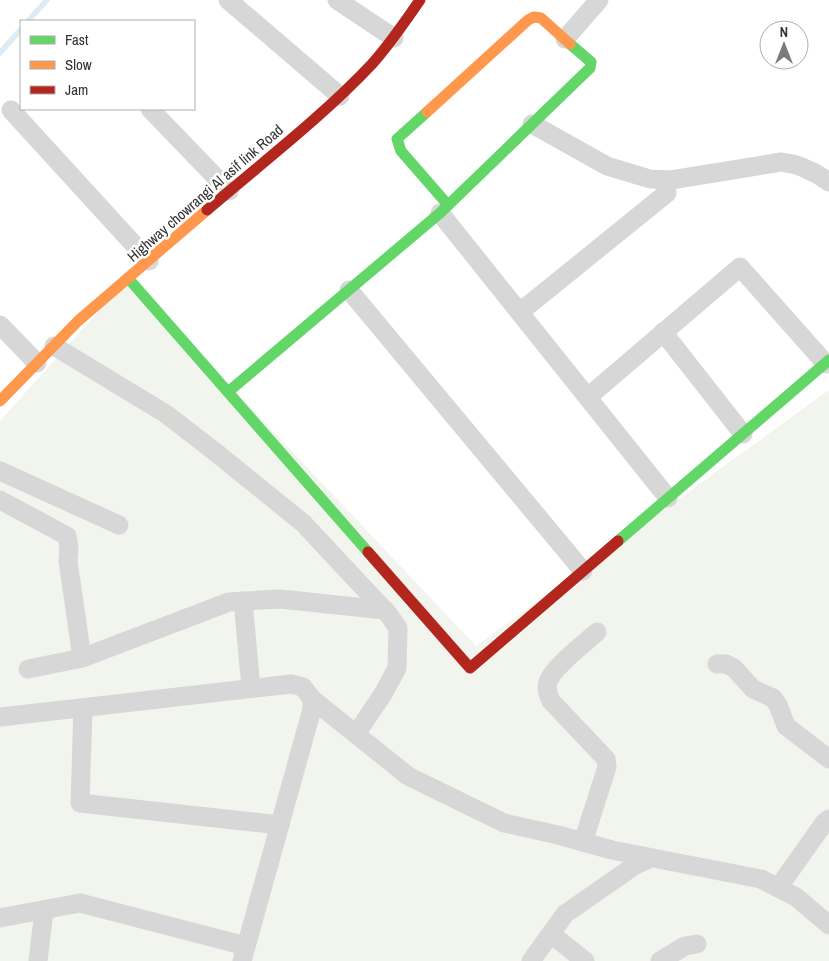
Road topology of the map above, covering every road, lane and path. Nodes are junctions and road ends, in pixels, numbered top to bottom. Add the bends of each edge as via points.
1 (228, 0) edge
2 (337, 0) edge
3 (420, 0) edge
4 (600, 0) edge
5 (394, 38) junction
6 (565, 39) junction
7 (340, 96) junction
8 (11, 110) dead end
9 (151, 110) edge
10 (532, 124) junction
11 (829, 182) edge
12 (229, 191) junction
13 (667, 193) dead end
14 (444, 209) junction
15 (149, 261) junction
16 (128, 278) junction
17 (349, 290) junction
18 (520, 312) junction
19 (0, 325) edge
20 (663, 332) junction
21 (54, 346) junction
22 (827, 362) edge
23 (37, 363) junction
24 (228, 392) junction
25 (588, 397) junction
26 (0, 401) edge
27 (743, 434) junction
28 (0, 471) edge
29 (668, 498) junction
30 (0, 500) edge
31 (119, 525) dead end
32 (583, 571) junction
33 (243, 601) junction
34 (384, 610) junction
35 (597, 632) dead end
36 (82, 658) junction
37 (717, 664) dead end
38 (28, 669) dead end
39 (251, 688) junction
40 (312, 699) junction
41 (83, 708) junction
42 (0, 718) edge
43 (356, 734) junction
44 (829, 759) edge
45 (829, 819) edge
46 (280, 824) junction
47 (583, 842) junction
48 (651, 858) junction
49 (778, 888) junction
50 (44, 911) junction
51 (0, 918) edge
52 (829, 925) edge
53 (551, 934) junction
54 (697, 944) dead end
55 (244, 954) edge
56 (38, 961) edge
57 (531, 961) edge
58 (584, 961) edge
59 (660, 961) edge

1 - 7 street
2 - 5 street
3 - 5 street, Highway chowrangi Al asif link Road
4 - 6 street
5 - 7 street, Highway chowrangi Al asif link Road
6 - 10 street via 591,62 591,66
6 - 14 street via 542,18 528,20 397,139 401,151
7 - 12 street, Highway chowrangi Al asif link Road
8 - 15 street
9 - 12 street
10 - 11 street via 606,166 650,179 671,180 781,162 803,167
10 - 14 street
12 - 15 street, Highway chowrangi Al asif link Road
13 - 18 street
14 - 17 street
14 - 18 street
15 - 16 street, Highway chowrangi Al asif link Road
16 - 21 street, Highway chowrangi Al asif link Road
16 - 24 street
17 - 24 street
17 - 32 street
18 - 25 street
19 - 23 street
20 - 22 street via 740,267
20 - 25 street
20 - 27 street
21 - 23 street, Highway chowrangi Al asif link Road
21 - 34 street via 166,414 214,451 303,523
22 - 27 street
23 - 26 street, Highway chowrangi Al asif link Road
24 - 32 street via 470,668
25 - 29 street
27 - 29 street
28 - 31 street
29 - 32 street
30 - 36 street via 67,536
33 - 34 street via 280,599
33 - 36 street via 216,606
33 - 39 street
34 - 43 street via 398,628 397,668
35 - 47 street via 553,672 547,683 551,701 606,759 607,768
36 - 38 street
37 - 44 street via 734,668 753,689 773,698 786,726
39 - 40 street via 291,684 303,687
39 - 41 street
40 - 43 street
40 - 46 street
41 - 42 street
41 - 46 street via 80,803
43 - 47 street via 408,776 504,823
45 - 49 street
46 - 55 street
47 - 48 street
48 - 49 street via 761,879
48 - 53 street via 634,866 565,914
49 - 52 street via 796,896
50 - 51 street
50 - 55 street via 80,903
50 - 56 street
53 - 57 street
53 - 58 street
54 - 59 street via 685,946

